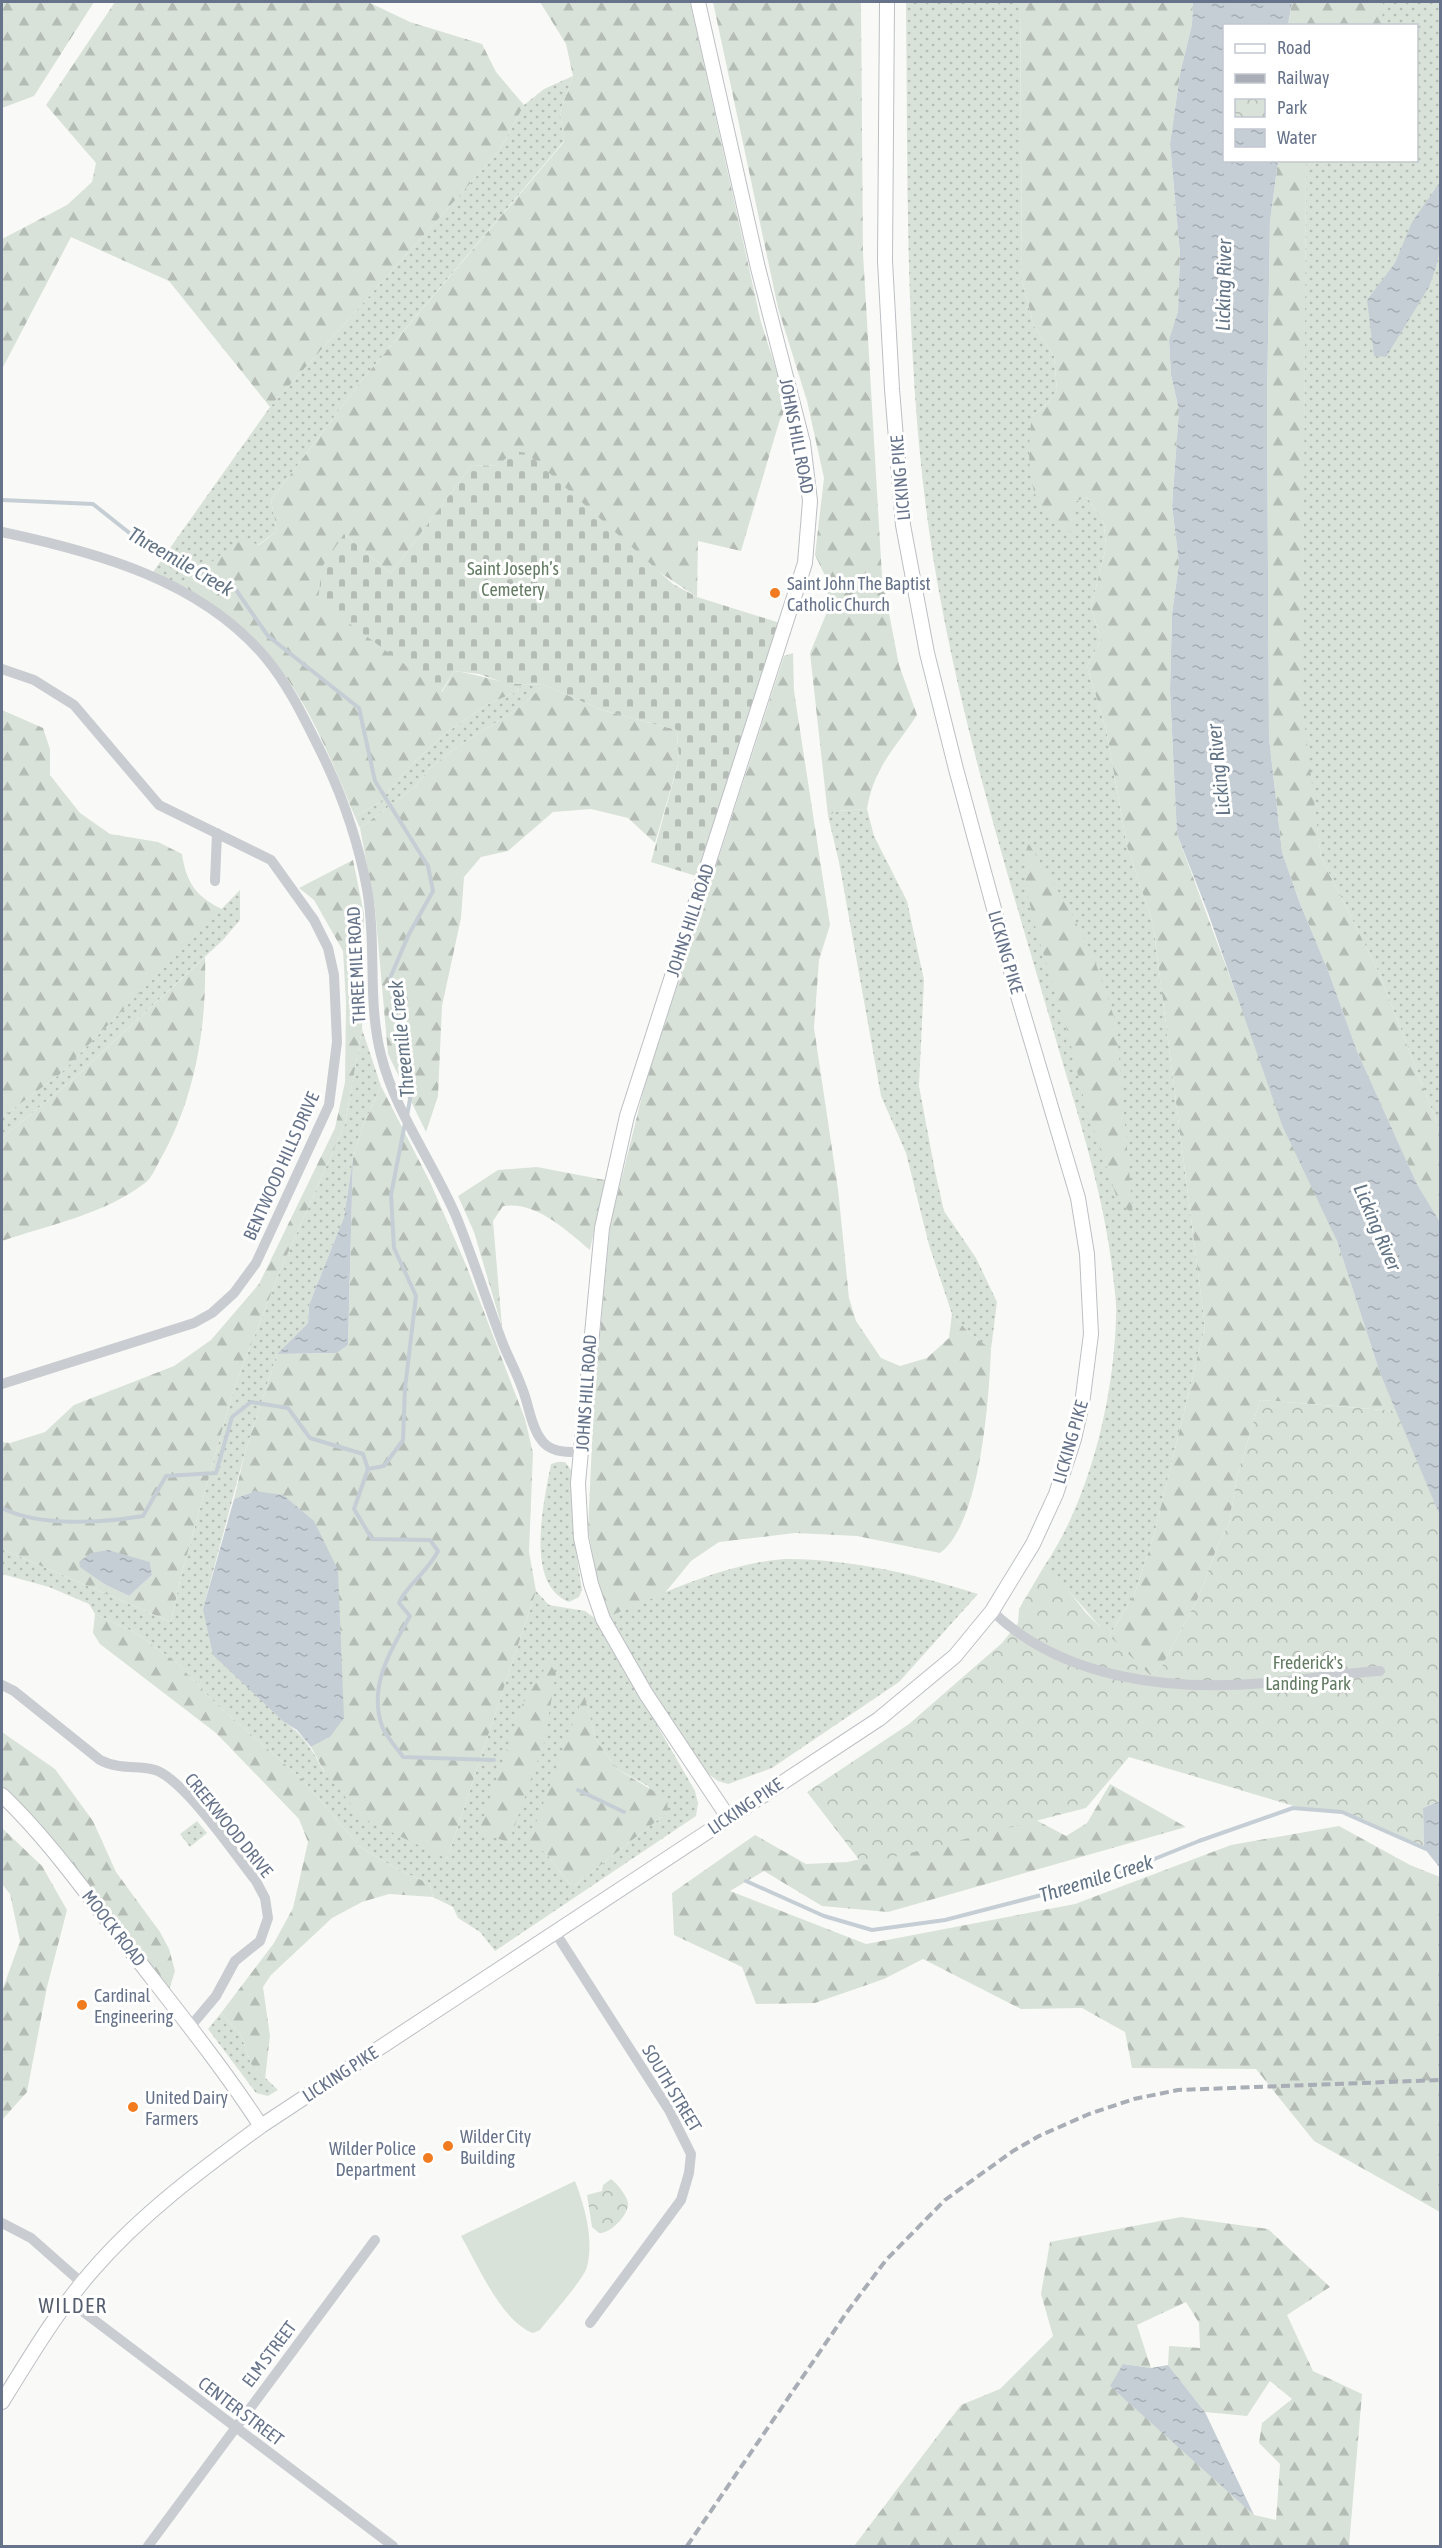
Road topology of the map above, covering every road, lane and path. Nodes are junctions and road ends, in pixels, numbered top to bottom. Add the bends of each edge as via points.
1 (698, 2) edge
2 (887, 2) edge
3 (2, 532) edge
4 (2, 669) edge
5 (218, 833) junction
6 (215, 881) dead end
7 (2, 1384) edge
8 (582, 1452) junction
9 (992, 1611) junction
10 (1380, 1671) dead end
11 (2, 1685) edge
12 (2, 1795) edge
13 (728, 1817) junction
14 (555, 1932) junction
15 (190, 2027) junction
16 (261, 2126) junction
17 (2, 2223) edge
18 (375, 2240) dead end
19 (82, 2283) junction
20 (69, 2301) junction
21 (590, 2323) dead end
22 (2, 2402) edge
23 (236, 2427) junction
24 (148, 2547) edge
25 (393, 2547) edge

1 - 8 main road, JOHNS HILL ROAD via 762,287 797,417 810,501 809,534 805,563 627,1116 602,1227
2 - 9 main road, LICKING PIKE via 885,261 903,525 927,653 956,769 1078,1198 1091,1298 1088,1369 1068,1457 1048,1514
3 - 8 street, THREE MILE ROAD via 99,555 167,584 249,641 285,685 324,758 360,861 372,929 375,1022 381,1058 400,1106 455,1214 538,1436 554,1450
4 - 5 street, BENTWOOD HILLS DRIVE via 34,680 74,705 159,806
5 - 6 street
5 - 7 street, BENTWOOD HILLS DRIVE via 271,860 326,941 334,975 337,1042 329,1106 256,1263 234,1293 212,1313 175,1330
8 - 13 main road, JOHNS HILL ROAD via 578,1483 581,1538 603,1618 646,1694
9 - 10 street via 1018,1635 1055,1657 1131,1677 1206,1686
9 - 13 main road, LICKING PIKE via 955,1656 879,1719
11 - 15 street, CREEKWOOD DRIVE via 100,1760 111,1766 156,1769 176,1781 256,1881 265,1898 268,1918 260,1941 235,1961 216,1996
12 - 15 main road, MOOCK ROAD via 43,1838
13 - 14 main road, LICKING PIKE
14 - 16 main road, LICKING PIKE
14 - 21 street, SOUTH STREET via 669,2110 691,2154 681,2200
15 - 16 main road, MOOCK ROAD
16 - 19 main road, LICKING PIKE via 162,2202
17 - 19 street via 32,2238
18 - 23 street, ELM STREET
19 - 20 main road, LICKING PIKE
20 - 22 main road, LICKING PIKE
20 - 23 street, CENTER STREET
23 - 24 street, ELM STREET
23 - 25 street, CENTER STREET

